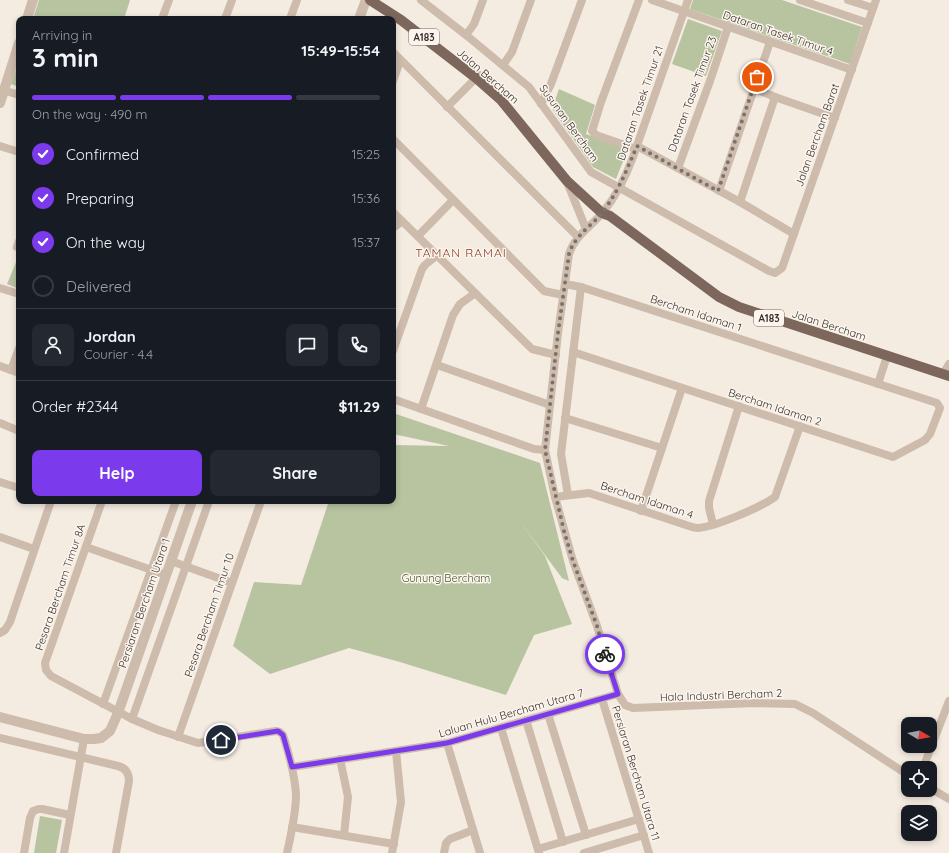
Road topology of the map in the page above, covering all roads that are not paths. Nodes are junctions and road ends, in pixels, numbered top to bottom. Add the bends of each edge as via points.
1 (33, 0) edge
2 (169, 0) edge
3 (232, 0) edge
4 (297, 0) edge
5 (366, 0) edge
6 (370, 0) edge
7 (381, 0) edge
8 (483, 0) edge
9 (531, 0) edge
10 (582, 0) edge
11 (638, 0) edge
12 (652, 0) edge
13 (688, 0) edge
14 (800, 0) edge
15 (848, 0) edge
16 (876, 0) edge
17 (426, 2) edge
18 (873, 8) junction
19 (684, 12) junction
20 (28, 16) edge
21 (163, 16) edge
22 (226, 16) edge
23 (291, 16) edge
24 (360, 16) edge
25 (395, 16) edge
26 (396, 17) edge
27 (868, 23) junction
28 (728, 27) junction
29 (466, 35) junction
30 (770, 42) junction
31 (16, 51) edge
32 (396, 56) edge
33 (400, 61) junction
34 (503, 65) junction
35 (852, 70) junction
36 (396, 72) edge
37 (477, 77) junction
38 (753, 88) junction
39 (2, 89) edge
40 (16, 94) edge
41 (775, 98) junction
42 (0, 102) edge
43 (541, 104) junction
44 (447, 107) junction
45 (835, 118) junction
46 (396, 142) edge
47 (0, 146) edge
48 (637, 148) junction
49 (16, 151) edge
50 (678, 168) junction
51 (567, 181) junction
52 (618, 188) junction
53 (718, 191) junction
54 (453, 200) junction
55 (740, 202) junction
56 (606, 213) junction
57 (396, 215) edge
58 (402, 221) junction
59 (396, 226) edge
60 (586, 229) junction
61 (794, 234) junction
62 (418, 236) junction
63 (578, 237) junction
64 (436, 256) junction
65 (776, 274) joint
66 (565, 284) junction
67 (581, 287) junction
68 (0, 288) edge
69 (16, 293) edge
70 (474, 294) junction
71 (563, 295) junction
72 (396, 343) edge
73 (573, 352) junction
74 (556, 355) junction
75 (886, 356) junction
76 (949, 364) edge
77 (437, 365) junction
78 (0, 366) edge
79 (15, 372) edge
80 (946, 375) edge
81 (878, 384) junction
82 (682, 388) junction
83 (396, 400) edge
84 (934, 402) joint
85 (550, 405) junction
86 (739, 406) junction
87 (422, 409) junction
88 (565, 418) junction
89 (0, 424) edge
90 (800, 426) junction
91 (16, 430) edge
92 (662, 448) junction
93 (545, 450) junction
94 (0, 482) edge
95 (16, 487) edge
96 (568, 495) junction
97 (555, 497) junction
98 (50, 504) edge
99 (101, 504) edge
100 (175, 504) edge
101 (191, 504) edge
102 (208, 504) edge
103 (260, 504) edge
104 (641, 511) junction
105 (713, 524) junction
106 (0, 537) edge
107 (86, 547) junction
108 (34, 549) junction
109 (171, 561) junction
110 (186, 566) junction
111 (151, 570) junction
112 (166, 575) junction
113 (232, 583) junction
114 (0, 633) edge
115 (618, 694) junction
116 (602, 699) junction
117 (949, 701) edge
118 (103, 704) junction
119 (118, 713) junction
120 (548, 714) junction
121 (0, 717) edge
122 (132, 719) junction
123 (526, 720) junction
124 (501, 728) junction
125 (178, 737) junction
126 (0, 738) edge
127 (84, 739) junction
128 (447, 743) junction
129 (396, 751) junction
130 (80, 757) junction
131 (340, 759) junction
132 (926, 761) edge
133 (292, 767) junction
134 (901, 770) edge
135 (937, 792) edge
136 (949, 799) edge
137 (70, 815) junction
138 (639, 819) junction
139 (292, 827) junction
140 (473, 830) junction
141 (344, 835) junction
142 (586, 835) junction
143 (644, 835) junction
144 (563, 842) junction
145 (394, 844) junction
146 (538, 851) edge
147 (24, 853) edge
148 (64, 853) edge
149 (116, 853) edge
150 (287, 853) edge
151 (392, 853) edge
152 (444, 853) edge
153 (480, 853) edge
154 (584, 853) edge
155 (649, 853) edge

1 - 20 street
2 - 21 street
3 - 22 street
4 - 23 street
5 - 24 street
6 - 25 main road, Jalan Bercham / A183
7 - 37 main road, Jalan Bercham / A183 via 398,10
8 - 29 street via 474,24
9 - 34 street via 512,52
10 - 43 street
11 - 48 street via 592,131 596,135
12 - 19 street, Dataran Tasek Timur 4
13 - 19 street, Dataran Tasek Timur 21
14 - 27 street
15 - 18 street
16 - 18 street, Jalan Bercham Barat
17 - 29 street, Susunan Bercham
18 - 27 street, Jalan Bercham Barat
19 - 28 street, Dataran Tasek Timur 4
19 - 48 street, Dataran Tasek Timur 21
26 - 37 main road, Jalan Bercham / A183
27 - 35 street, Jalan Bercham Barat
28 - 30 street, Dataran Tasek Timur 4
28 - 50 street, Dataran Tasek Timur 23
29 - 34 street, Susunan Bercham
30 - 35 street, Dataran Tasek Timur 4
30 - 38 street
31 - 39 street
32 - 33 street
33 - 36 street
33 - 44 street
34 - 43 street, Susunan Bercham via 529,87
35 - 45 street, Jalan Bercham Barat
37 - 44 street
37 - 51 main road, Jalan Bercham / A183 via 501,100
37 - 56 main road, Jalan Bercham / A183 via 504,96 557,162
38 - 41 street
38 - 53 street
39 - 40 street
39 - 42 street
41 - 45 street
41 - 55 street
43 - 52 street, Susunan Bercham via 591,172
44 - 63 street
45 - 61 street, Jalan Bercham Barat
46 - 54 street
47 - 49 street
48 - 50 street
48 - 52 street, Dataran Tasek Timur 21
50 - 53 street
51 - 56 main road, Jalan Bercham / A183
51 - 60 street
52 - 56 street, Dataran Tasek Timur 21
52 - 65 street, Susunan Bercham
53 - 55 street
54 - 62 street
54 - 71 street via 545,291
55 - 61 street
56 - 60 street, Persiaran Bercham Utara 11
56 - 75 main road, Jalan Bercham / A183 via 718,297 770,318
57 - 58 street
58 - 59 street
58 - 62 street
60 - 63 street, Persiaran Bercham Utara 11
61 - 65 street, Jalan Bercham Barat via 782,268
62 - 64 street
63 - 66 street, Persiaran Bercham Utara 11 via 569,254
64 - 70 street
64 - 72 street via 422,269
66 - 67 street, Bercham Idaman 1
66 - 71 street, Persiaran Bercham Utara 11
67 - 73 street
67 - 81 street, Bercham Idaman 1
68 - 69 street
70 - 74 street via 532,350
70 - 77 street via 460,304 453,315
71 - 74 street, Persiaran Bercham Utara 11
73 - 82 street, Bercham Idaman 2
73 - 88 street
74 - 85 street, Persiaran Bercham Utara 11
75 - 80 main road, Jalan Bercham / A183
75 - 81 street
76 - 80 street
77 - 85 street
77 - 87 street
78 - 79 street
81 - 84 street, Bercham Idaman 1
82 - 86 street, Bercham Idaman 2
82 - 92 street
83 - 87 street
84 - 90 street, Bercham Idaman 2 via 940,408 930,434 925,440 893,457
85 - 93 street, Persiaran Bercham Utara 11
86 - 90 street, Bercham Idaman 2
86 - 105 street via 709,501
87 - 93 street via 534,449
88 - 92 street
88 - 96 street via 561,454
89 - 91 street
90 - 105 street, Bercham Idaman 4 via 775,496 738,516
92 - 104 street
93 - 97 street, Persiaran Bercham Utara 11
94 - 95 street
96 - 97 street, Bercham Idaman 4
96 - 104 street, Bercham Idaman 4 via 589,493
97 - 115 street, Persiaran Bercham Utara 11 via 573,561
98 - 108 street
99 - 107 street, Pesara Bercham Timur 8A
100 - 111 street
101 - 109 street, Persiaran Bercham Utara 1
102 - 110 street
103 - 113 street, Pesara Bercham Timur 10
104 - 105 street, Bercham Idaman 4 via 698,528
106 - 108 street
107 - 111 street
107 - 118 street, Pesara Bercham Timur 8A via 45,667 51,676
108 - 114 street via 10,622
109 - 110 street
109 - 112 street, Persiaran Bercham Utara 1
110 - 113 street
110 - 122 street
111 - 112 street
111 - 118 street
112 - 119 street, Persiaran Bercham Utara 1
113 - 125 street, Pesara Bercham Timur 10
115 - 116 street, Laluan Hulu Bercham Utara 7
115 - 134 street, Hala Industri Bercham 2 via 625,705 633,708 795,704
116 - 120 street, Laluan Hulu Bercham Utara 7
116 - 138 street, Persiaran Bercham Utara 11
117 - 132 street
118 - 119 street, Pesara Bercham Timur 8A
119 - 122 street, Pesara Bercham Timur 8A
119 - 127 street, Persiaran Bercham Utara 1 via 106,735
120 - 123 street, Laluan Hulu Bercham Utara 7
120 - 142 street
121 - 127 street
122 - 125 street, Pesara Bercham Timur 8A
123 - 124 street, Laluan Hulu Bercham Utara 7
123 - 144 street
124 - 128 street, Laluan Hulu Bercham Utara 7
124 - 146 street
125 - 133 street, Pesara Bercham Timur 8A via 206,743 278,731 283,735
126 - 130 street
127 - 130 street
128 - 129 street, Laluan Hulu Bercham Utara 7
128 - 140 street
129 - 131 street, Laluan Hulu Bercham Utara 7
129 - 145 street via 401,802
130 - 137 street
130 - 149 street via 122,767 128,772 129,781
131 - 133 street, Laluan Hulu Bercham Utara 7
131 - 141 street via 348,797
133 - 139 street, Pesara Bercham Timur 8A via 296,794
135 - 136 street
137 - 147 street via 42,809 33,811
137 - 148 street
138 - 142 street
138 - 143 street, Persiaran Bercham Utara 11
139 - 141 street
139 - 150 street, Pesara Bercham Timur 8A
140 - 152 street via 450,839 446,843
140 - 153 street
141 - 145 street
142 - 144 street
143 - 154 street
143 - 155 street, Persiaran Bercham Utara 11
144 - 146 street
145 - 151 street

